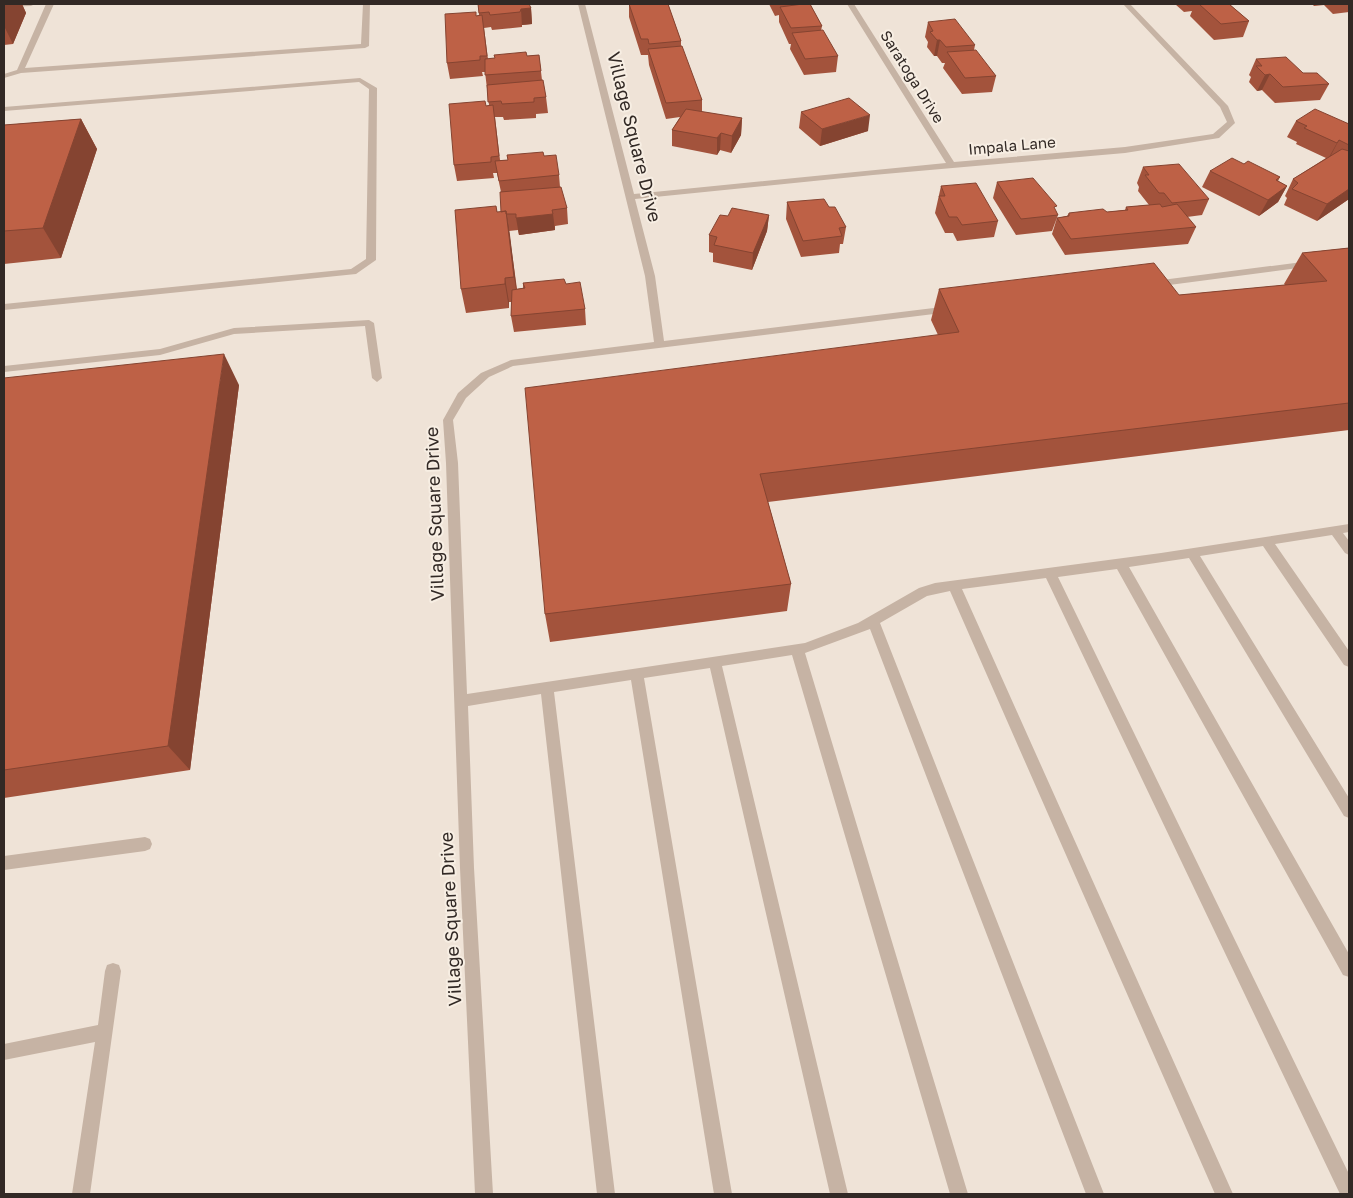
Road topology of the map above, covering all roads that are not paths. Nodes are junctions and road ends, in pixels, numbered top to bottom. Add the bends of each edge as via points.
1 (30, 4) edge
2 (50, 4) edge
3 (366, 4) edge
4 (582, 4) edge
5 (850, 4) edge
6 (1126, 4) edge
7 (4, 5) edge
8 (20, 71) junction
9 (4, 76) edge
10 (4, 109) edge
11 (951, 165) junction
12 (630, 198) junction
13 (1320, 263) edge
14 (1142, 285) edge
15 (4, 306) edge
16 (965, 307) edge
17 (660, 346) junction
18 (4, 369) edge
19 (377, 378) dead end
20 (1349, 528) edge
21 (1335, 531) junction
22 (1266, 541) junction
23 (1349, 550) edge
24 (1192, 553) junction
25 (1120, 564) junction
26 (1050, 573) junction
27 (954, 585) junction
28 (873, 621) junction
29 (797, 649) junction
30 (1349, 661) edge
31 (714, 663) junction
32 (637, 675) junction
33 (547, 688) junction
34 (461, 701) junction
35 (1349, 811) edge
36 (145, 844) dead end
37 (4, 863) edge
38 (1349, 969) edge
39 (113, 971) dead end
40 (105, 1032) junction
41 (4, 1052) edge
42 (1349, 1193) edge
43 (81, 1194) edge
44 (484, 1194) edge
45 (606, 1194) edge
46 (723, 1194) edge
47 (839, 1194) edge
48 (958, 1194) edge
49 (1095, 1194) edge
50 (1224, 1194) edge

1 - 7 street
2 - 8 street
3 - 8 street via 366,46
4 - 12 street, Village Square Drive
5 - 11 street, Saratoga Drive
6 - 11 street, Impala Lane via 1224,106 1231,123 1216,136 1176,143
8 - 9 street
10 - 15 street via 360,80 373,88 371,260 354,272
11 - 12 street, Impala Lane
12 - 17 street, Village Square Drive via 650,276
13 - 14 street
16 - 17 street
17 - 34 street, Village Square Drive via 511,363 485,376 462,396 448,420
18 - 19 street via 160,352 234,331 369,323
20 - 21 street
21 - 22 street
21 - 23 street
22 - 24 street
22 - 30 street
24 - 25 street
24 - 35 street
25 - 26 street
25 - 38 street
26 - 27 street
26 - 42 street
27 - 28 street via 923,592
27 - 50 street
28 - 29 street
28 - 49 street
29 - 31 street
29 - 48 street
31 - 32 street
31 - 47 street
32 - 33 street
32 - 46 street
33 - 34 street
33 - 45 street
34 - 44 street, Village Square Drive
36 - 37 street
39 - 40 street
40 - 41 street
40 - 43 street

